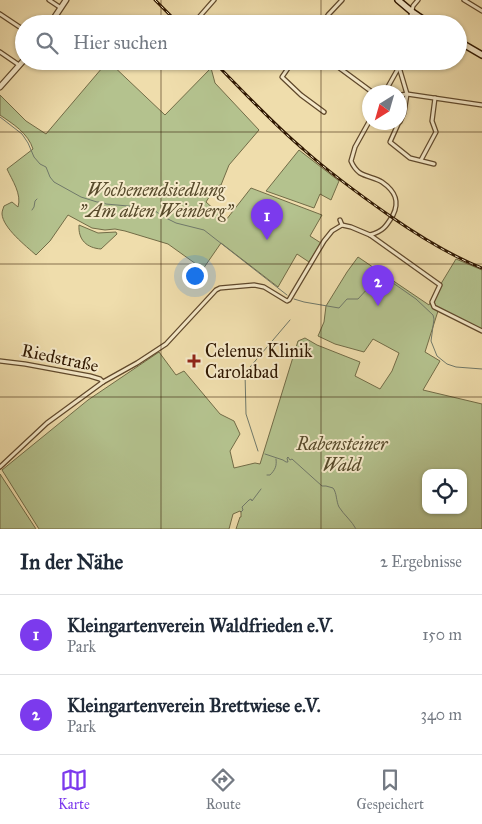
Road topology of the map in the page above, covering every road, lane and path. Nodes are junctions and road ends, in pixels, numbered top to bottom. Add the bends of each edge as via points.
1 (49, 0) edge
2 (66, 0) edge
3 (214, 0) edge
4 (342, 0) edge
5 (398, 0) edge
6 (418, 0) edge
7 (464, 0) edge
8 (61, 8) junction
9 (482, 11) edge
10 (412, 12) junction
11 (0, 14) edge
12 (56, 15) edge
13 (201, 15) edge
14 (328, 15) edge
15 (411, 15) edge
16 (416, 15) edge
17 (15, 24) edge
18 (467, 46) edge
19 (0, 52) edge
20 (482, 55) edge
21 (15, 62) edge
22 (16, 70) edge
23 (287, 70) edge
24 (342, 70) edge
25 (398, 70) edge
26 (400, 70) edge
27 (363, 85) edge
28 (389, 85) edge
29 (404, 85) edge
30 (0, 87) edge
31 (407, 94) edge
32 (435, 98) junction
33 (482, 105) edge
34 (324, 112) dead end
35 (365, 130) edge
36 (395, 130) edge
37 (421, 160) junction
38 (434, 164) dead end
39 (340, 220) dead end
40 (342, 225) junction
41 (370, 235) junction
42 (482, 331) edge
43 (0, 361) edge
44 (103, 382) junction
45 (0, 467) edge

1 - 8 street
2 - 8 street
3 - 13 street
4 - 14 street
5 - 10 main road
6 - 10 street
7 - 9 street
8 - 12 street
10 - 15 street
10 - 16 main road
11 - 17 street
18 - 20 main road
19 - 21 street
22 - 30 street
23 - 34 street via 282,77
24 - 27 street
25 - 28 street
26 - 29 street
31 - 32 street
32 - 33 street
32 - 37 street via 432,122 436,132
35 - 41 street via 351,161 359,173 386,186 396,197 397,207 386,227
36 - 37 street via 390,142 410,158
37 - 38 street
39 - 40 street
40 - 41 street
40 - 44 street, Riedstraße via 324,241 289,300 254,285 220,288 166,344
41 - 42 street via 440,285 432,302 434,307
43 - 44 street, Riedstraße via 90,376
44 - 45 street via 47,423

